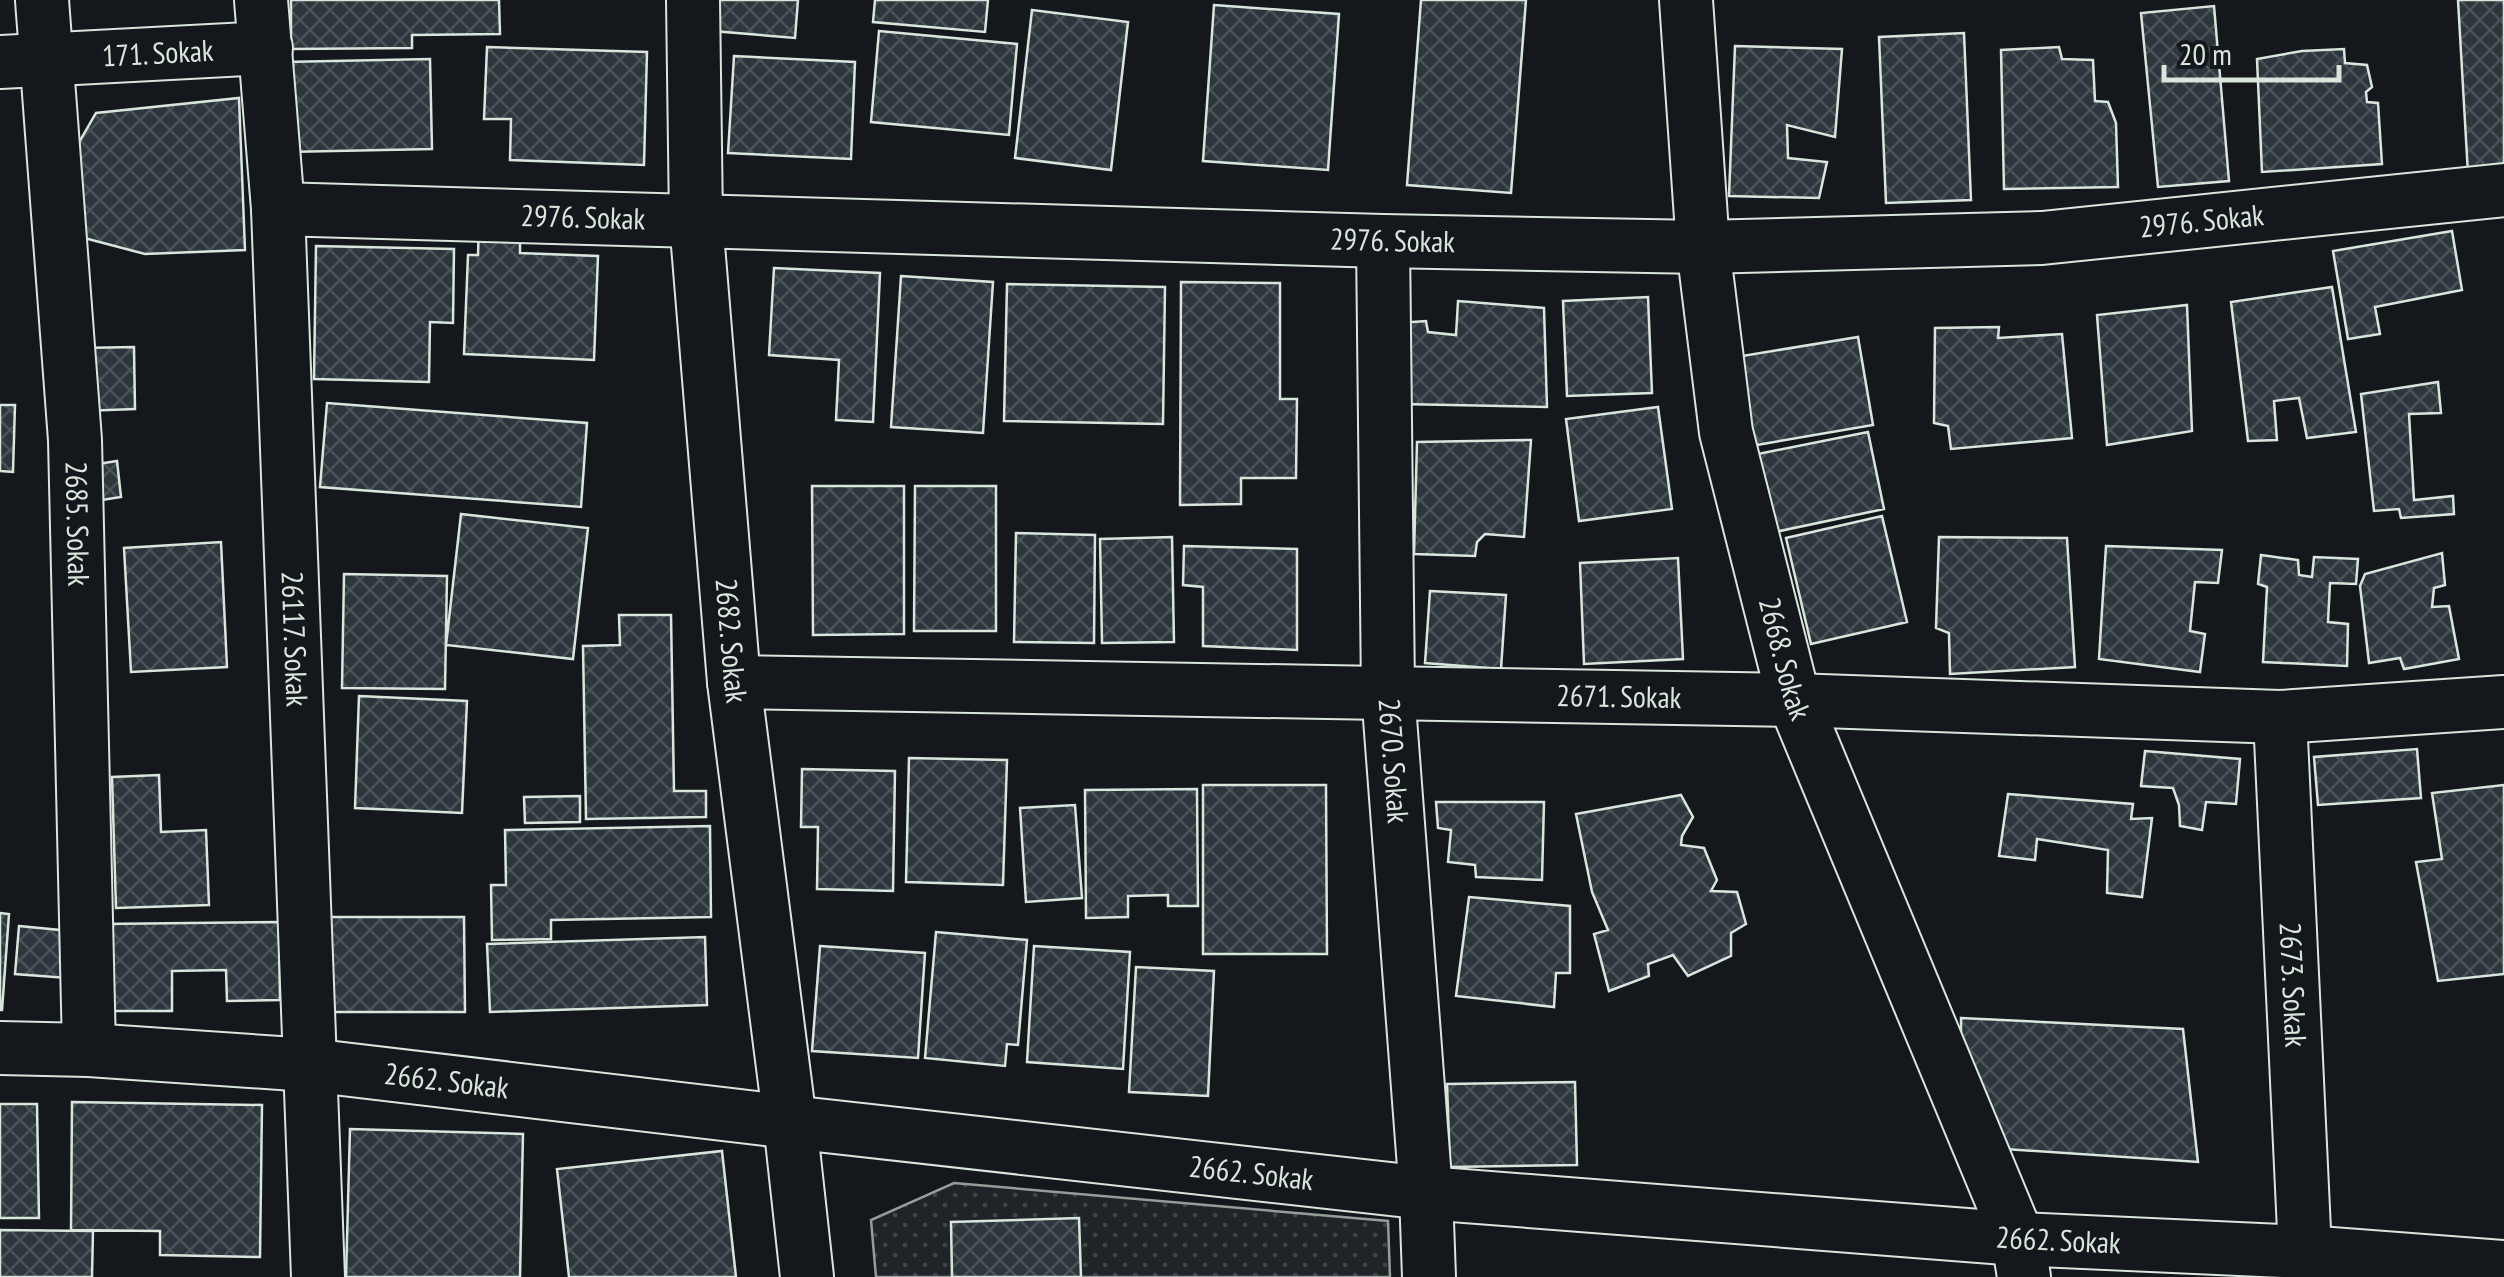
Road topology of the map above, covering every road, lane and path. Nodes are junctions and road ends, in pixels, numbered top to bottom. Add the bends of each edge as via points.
1 (42, 0) edge
2 (693, 0) edge
3 (1686, 0) edge
4 (263, 24) edge
5 (24, 61) edge
6 (2504, 190) edge
7 (278, 209) junction
8 (696, 221) junction
9 (1383, 241) junction
10 (1703, 247) junction
11 (734, 682) junction
12 (1388, 692) junction
13 (1794, 700) junction
14 (2504, 702) edge
15 (2280, 716) junction
16 (0, 1048) edge
17 (89, 1050) junction
18 (309, 1065) junction
19 (790, 1122) junction
20 (1426, 1193) junction
21 (2305, 1252) junction
22 (2021, 1258) edge
23 (2504, 1267) edge
24 (318, 1277) edge
25 (807, 1277) edge
26 (1429, 1277) edge

1 - 5 street, 2685. Sokak
2 - 8 street, 2682. Sokak
3 - 10 street, 2668. Sokak
4 - 5 street, 171. Sokak
4 - 7 street, 26117. Sokak
5 - 17 street, 2685. Sokak via 76,440
6 - 10 street, 2976. Sokak via 2042,238
7 - 8 street, 2976. Sokak
7 - 18 street, 26117. Sokak
8 - 9 street, 2976. Sokak
8 - 11 street, 2682. Sokak
9 - 10 street, 2976. Sokak
9 - 12 street, 2670. Sokak
10 - 13 street, 2668. Sokak via 1726,432
11 - 12 street, 2671. Sokak
11 - 19 street, 2682. Sokak
12 - 13 street, 2671. Sokak
12 - 20 street, 2670. Sokak
13 - 15 street, 2671. Sokak
13 - 22 street, 2668. Sokak
14 - 15 street, 2671. Sokak
15 - 21 street, 2673. Sokak
16 - 17 street, 2662. Sokak
17 - 18 street, 2662. Sokak
18 - 19 street, 2662. Sokak
18 - 24 street, 26117. Sokak
19 - 20 street, 2662. Sokak
19 - 25 street, 2682. Sokak
20 - 22 street, 2662. Sokak
20 - 26 street, 2670. Sokak
21 - 22 street, 2662. Sokak
21 - 23 street, 2662. Sokak

